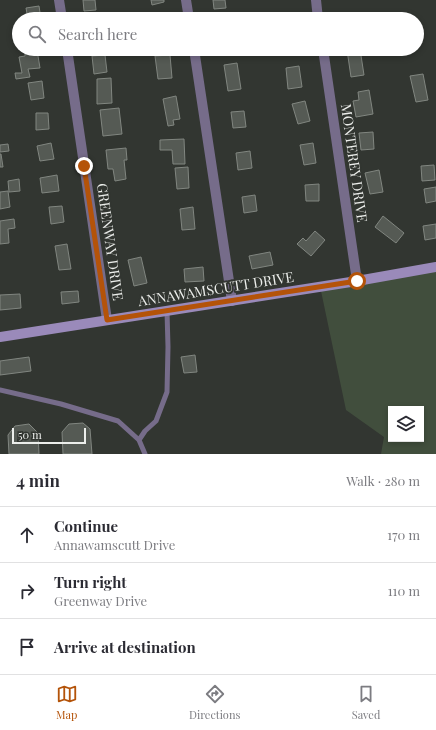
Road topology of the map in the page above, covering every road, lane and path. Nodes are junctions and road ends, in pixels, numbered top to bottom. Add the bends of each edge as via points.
1 (59, 0) edge
2 (186, 0) edge
3 (316, 0) edge
4 (61, 12) edge
5 (188, 12) edge
6 (317, 12) edge
7 (67, 56) edge
8 (195, 56) edge
9 (324, 56) edge
10 (436, 267) edge
11 (357, 281) junction
12 (232, 301) junction
13 (167, 311) junction
14 (107, 320) junction
15 (0, 337) edge
16 (0, 390) edge
17 (139, 440) junction
18 (145, 454) edge

1 - 4 street
2 - 5 street
3 - 6 street
7 - 14 street, GREENWAY DRIVE
8 - 12 street
9 - 11 street, MONTEREY DRIVE
10 - 11 street, ANNAWAMSCUTT DRIVE
11 - 12 street, ANNAWAMSCUTT DRIVE
12 - 13 street, ANNAWAMSCUTT DRIVE
13 - 14 street, ANNAWAMSCUTT DRIVE
13 - 17 lane via 167,392 156,421
14 - 15 street, ANNAWAMSCUTT DRIVE
16 - 17 lane via 62,404 118,421
17 - 18 lane

